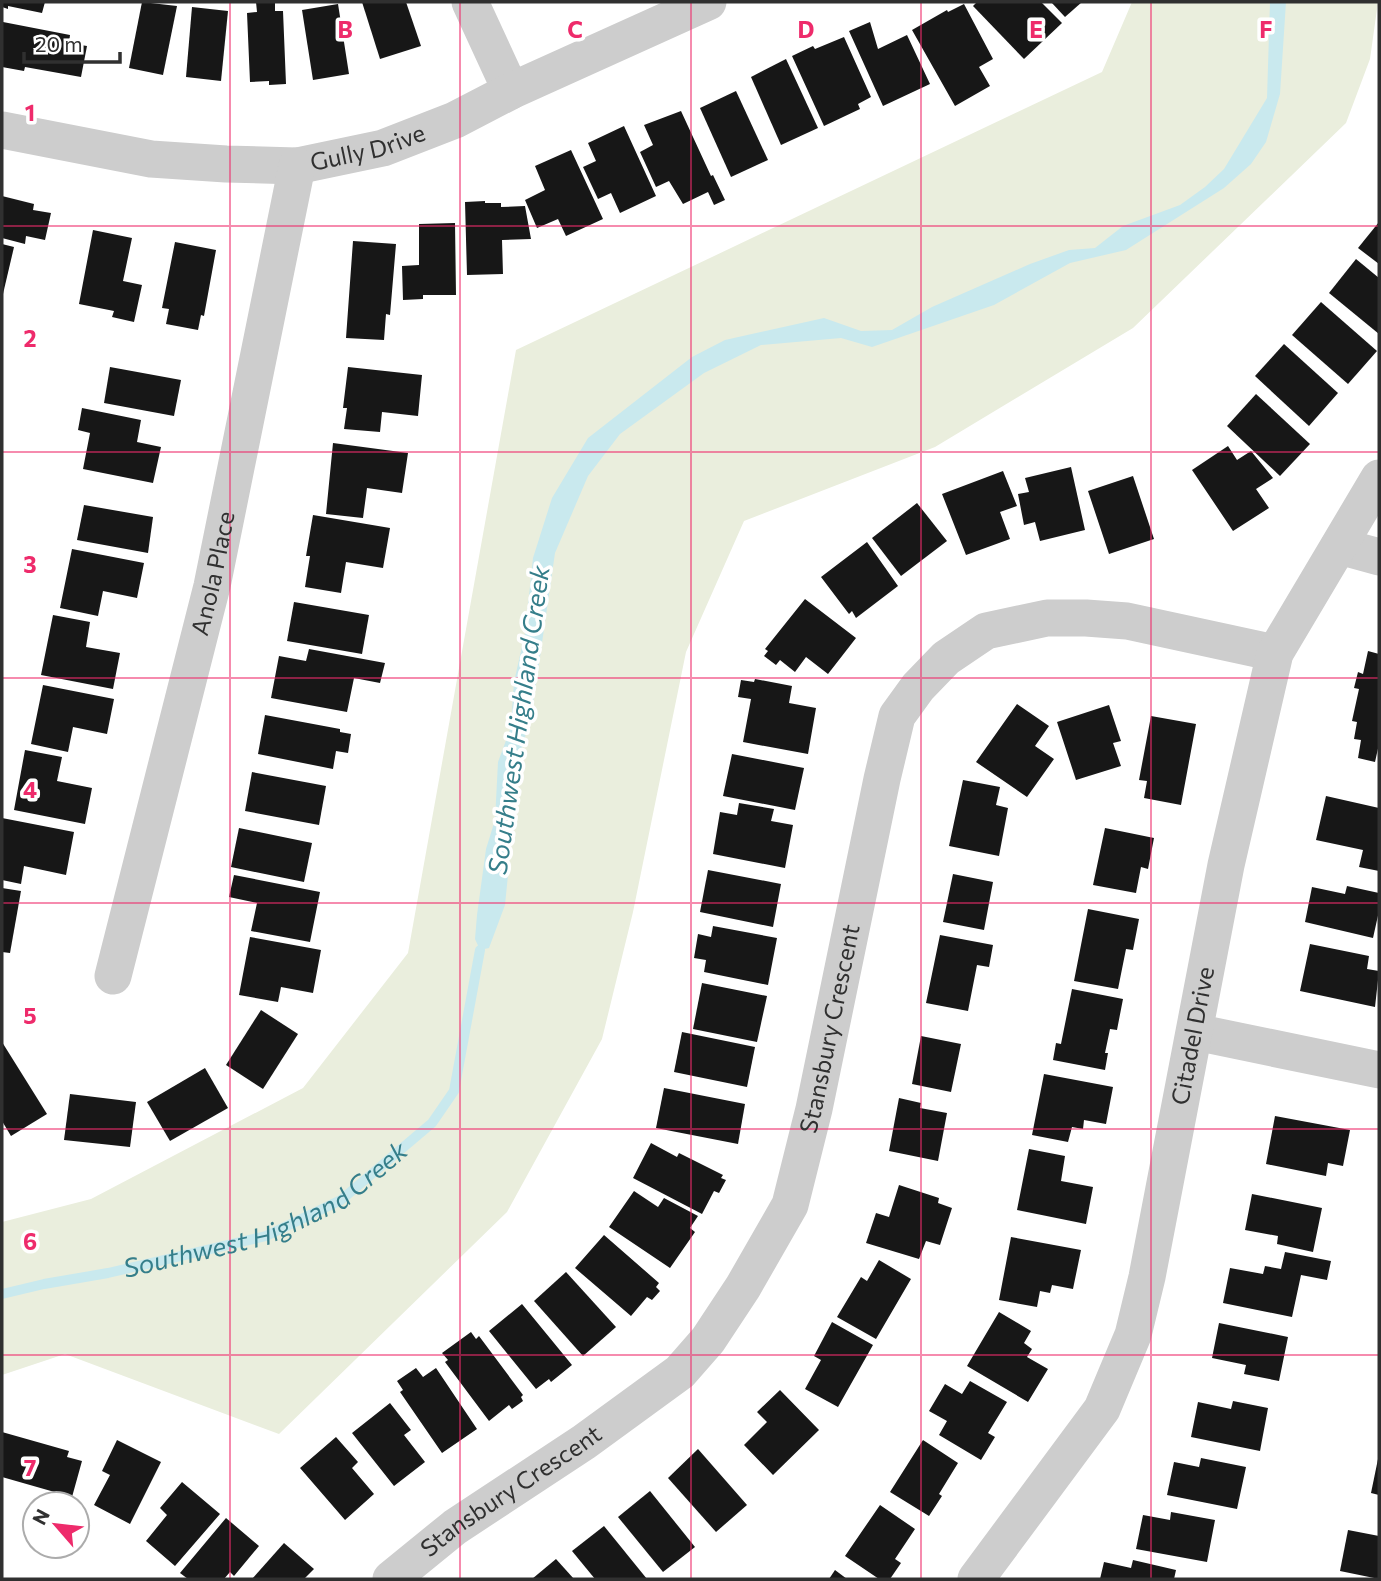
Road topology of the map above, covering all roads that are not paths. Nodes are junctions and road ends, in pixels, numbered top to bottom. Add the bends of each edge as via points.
1 (470, 2) edge
2 (708, 2) edge
3 (511, 91) junction
4 (2, 130) edge
5 (297, 166) junction
6 (1379, 478) edge
7 (1339, 545) junction
8 (1379, 557) edge
9 (1275, 653) junction
10 (113, 976) dead end
11 (1195, 1032) junction
12 (1379, 1070) edge
13 (391, 1579) edge
14 (976, 1579) edge

1 - 3 street
2 - 3 street, Gully Drive
3 - 5 street, Gully Drive via 455,120 383,148
4 - 5 street, Gully Drive via 151,159
5 - 10 street, Anola Place via 212,586
6 - 7 street, Citadel Drive
7 - 8 street
7 - 9 street, Citadel Drive
9 - 11 street, Citadel Drive via 1226,865
9 - 13 street, Stansbury Crescent via 1127,621 1047,618 986,631 946,658 918,687 897,716 790,1205 743,1287 680,1372 455,1527
11 - 12 street
11 - 14 street, Citadel Drive via 1133,1335 1102,1409

